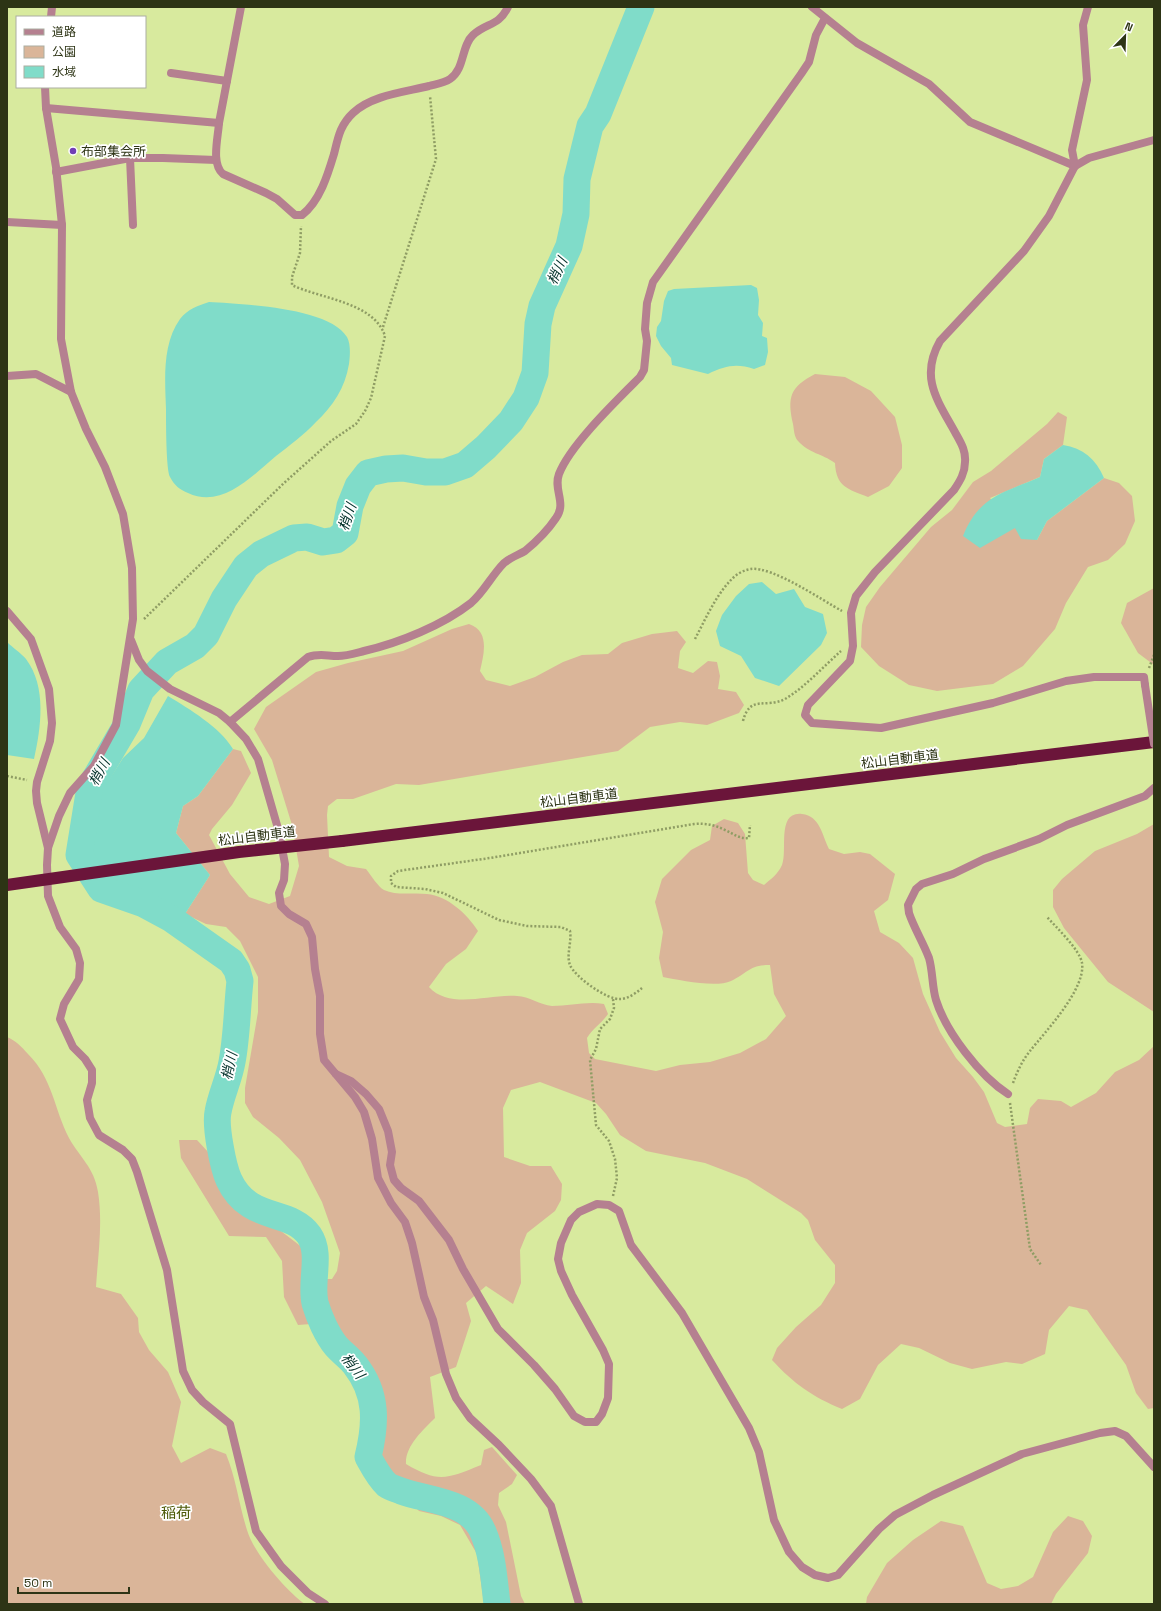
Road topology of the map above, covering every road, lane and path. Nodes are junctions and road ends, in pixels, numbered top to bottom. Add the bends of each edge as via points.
1 (241, 7) edge
2 (508, 7) edge
3 (812, 7) edge
4 (1088, 7) edge
5 (826, 18) junction
6 (171, 73) dead end
7 (227, 81) junction
8 (429, 86) junction
9 (46, 88) edge
10 (46, 108) junction
11 (219, 123) junction
12 (1154, 140) edge
13 (130, 158) junction
14 (216, 160) junction
15 (1075, 166) junction
16 (56, 172) junction
17 (302, 215) junction
18 (7, 222) edge
19 (62, 225) junction
20 (132, 225) dead end
21 (383, 327) junction
22 (7, 376) edge
23 (71, 392) junction
24 (7, 611) edge
25 (851, 613) junction
26 (132, 630) junction
27 (853, 636) junction
28 (131, 639) junction
29 (695, 639) dead end
30 (743, 720) dead end
31 (230, 722) junction
32 (1154, 743) edge
33 (7, 776) edge
34 (37, 782) junction
35 (1154, 788) edge
36 (750, 825) dead end
37 (48, 848) junction
38 (7, 885) edge
39 (1047, 917) dead end
40 (642, 988) dead end
41 (613, 999) junction
42 (336, 1074) junction
43 (1008, 1094) junction
44 (609, 1205) junction
45 (1040, 1265) dead end
46 (1154, 1467) edge
47 (325, 1604) edge
48 (579, 1604) edge

1 - 7 street
2 - 8 street via 499,20 472,36 454,77
3 - 5 street
4 - 15 street via 1083,25 1087,80 1072,150
5 - 15 street via 862,46 929,84 970,122
5 - 31 street via 816,36 809,62 653,282 647,303 644,370 565,463 557,483 561,507 544,533 525,551 505,563 472,602 437,624 414,635 365,651 338,656 317,654 308,657
6 - 7 street
7 - 11 street
8 - 17 street via 365,104 353,113 343,124 338,136 325,181
8 - 21 path via 436,159
9 - 10 street
10 - 11 street
10 - 16 street
11 - 14 street
12 - 15 street via 1089,158
13 - 14 street
13 - 16 street
13 - 20 street
14 - 17 street via 218,170 223,174 272,196 295,215
15 - 25 street via 1049,216 1029,245 956,322 932,354 930,380 935,395 964,450 966,463 963,476 954,490 856,596
16 - 19 street
17 - 21 path via 300,252 292,285 362,310
18 - 19 street
19 - 23 street via 61,339
21 - 26 path via 385,336 371,398 356,424 331,441 284,483
22 - 23 street via 36,374
23 - 26 street via 123,514 132,568
24 - 34 street via 30,639 49,689 52,723 50,741
25 - 27 street
25 - 29 path via 842,612 809,592 765,571 751,569 741,572 730,581
26 - 28 street
27 - 30 path via 842,650 793,693 783,700 751,705 745,711
27 - 32 street, bridge via 850,661 808,705 805,715 812,723 881,728 993,703 1066,681 1094,677 1144,677
28 - 31 street via 140,660 156,679 170,689 219,713
28 - 37 street via 116,725 90,772 70,793
31 - 42 street via 246,739 258,759 279,832 285,864 284,880 279,893 281,906 306,924 312,937 314,969 320,996 320,1034 324,1060
32 - 38 highway, 松山自動車道, bridge via 239,852
33 - 34 path
34 - 37 street via 37,803
35 - 43 street via 1145,796 1068,824 1039,839 922,884 912,896 908,905 909,913 929,959 941,1014 955,1039 979,1068
36 - 41 path via 749,838 743,839 725,829 706,823 694,824 398,871 391,876 390,883 396,887 443,893 499,920 527,926 561,927 570,931 570,965 579,976 602,994
37 - 47 street via 48,896 60,928 76,950 80,963 79,979 64,1004 60,1019 73,1047 92,1070 92,1083 86,1100 90,1118 99,1135 124,1150 132,1159 167,1270 183,1371 192,1390 230,1424 256,1531 282,1566 308,1593
39 - 43 path via 1082,962 1082,974 1064,1008 1019,1066
40 - 41 path via 630,997
41 - 44 path via 614,1008 610,1019 600,1029 596,1050 590,1060 596,1125 609,1141 615,1160 617,1178
42 - 44 street via 351,1081 379,1110 388,1131 392,1152 390,1165 394,1180 419,1201 449,1240 462,1269 498,1329 555,1389 574,1416 585,1422 596,1422 602,1414 608,1398 609,1364 572,1295 558,1259 561,1243 571,1220 587,1207 597,1204
42 - 48 street via 364,1112 372,1139 378,1178 407,1229 446,1374 456,1398 470,1418 531,1479 551,1506
43 - 45 path via 1030,1249
44 - 46 street via 619,1211 631,1245 682,1313 749,1428 759,1452 774,1520 790,1552 802,1566 815,1575 828,1578 838,1575 879,1528 895,1515 1022,1454 1115,1431 1126,1436

